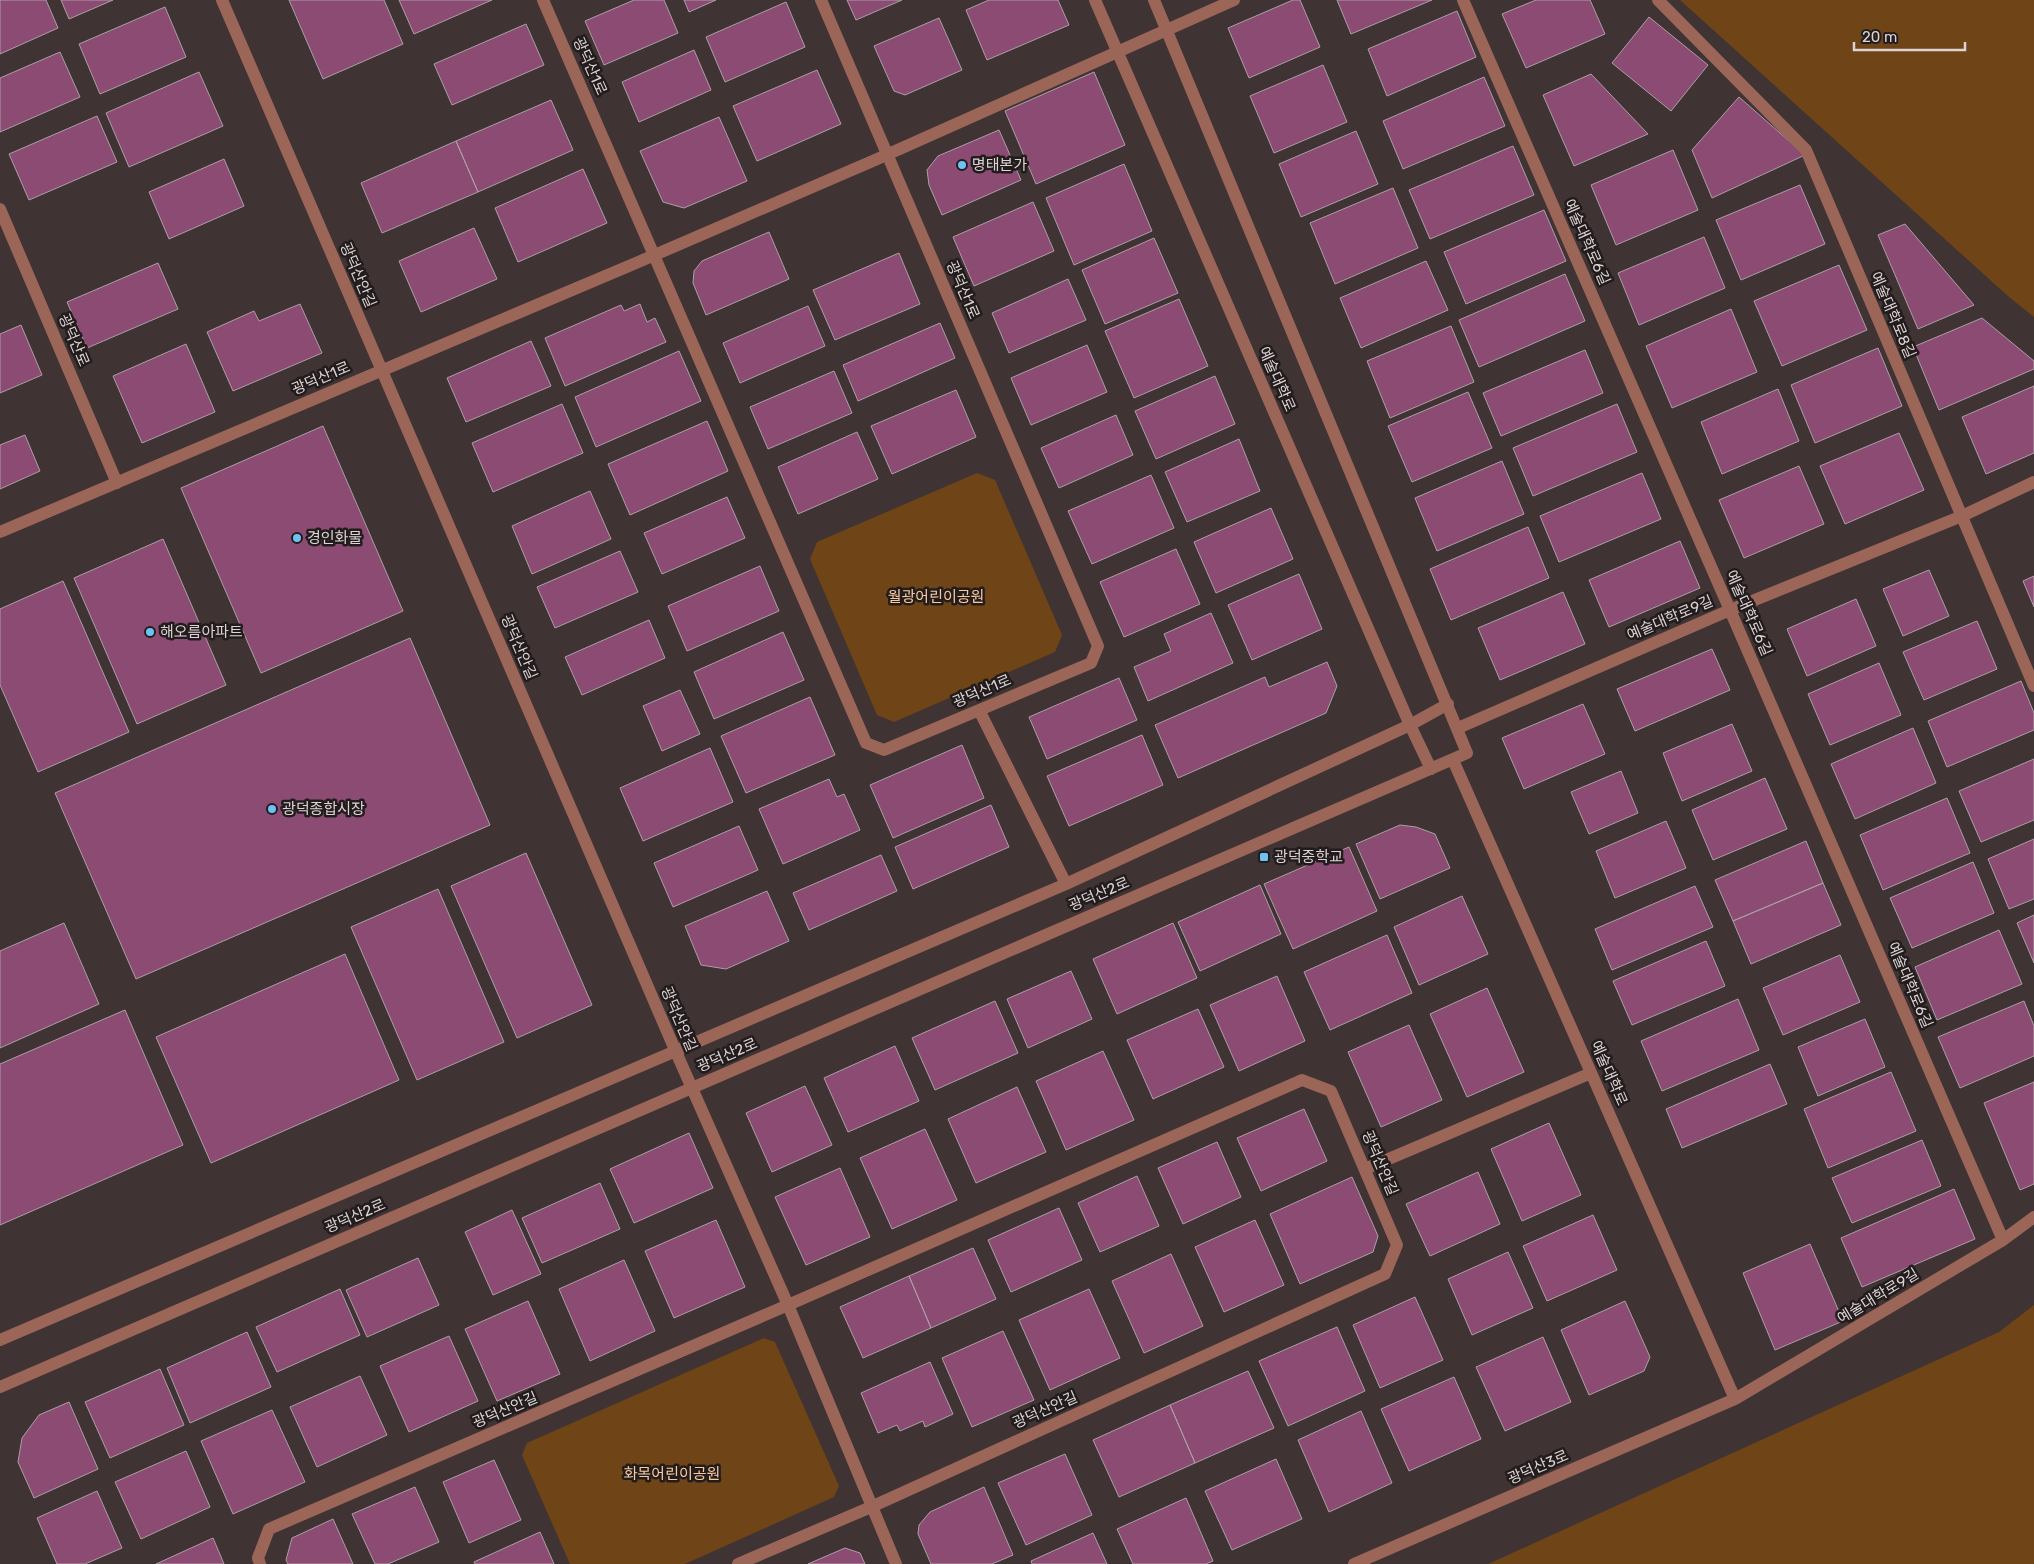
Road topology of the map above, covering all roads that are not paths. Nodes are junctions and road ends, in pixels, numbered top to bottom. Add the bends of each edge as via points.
1 (222, 0) edge
2 (543, 0) edge
3 (821, 0) edge
4 (1095, 0) edge
5 (1154, 0) edge
6 (1234, 0) edge
7 (1463, 0) edge
8 (1658, 0) edge
9 (1167, 30) junction
10 (1117, 54) junction
11 (887, 155) junction
12 (0, 209) edge
13 (654, 255) junction
14 (381, 370) junction
15 (2034, 482) edge
16 (117, 483) junction
17 (1962, 516) junction
18 (0, 532) edge
19 (1730, 610) junction
20 (2034, 686) edge
21 (1448, 704) junction
22 (979, 710) junction
23 (1410, 725) junction
24 (1458, 728) junction
25 (1453, 760) junction
26 (1431, 769) junction
27 (1066, 884) junction
28 (676, 1052) junction
29 (1591, 1073) junction
30 (692, 1088) junction
31 (1365, 1169) junction
32 (2034, 1217) edge
33 (2004, 1240) junction
34 (788, 1306) junction
35 (0, 1340) edge
36 (0, 1387) edge
37 (1735, 1399) junction
38 (871, 1507) junction
39 (260, 1564) edge
40 (738, 1564) edge
41 (896, 1564) edge
42 (1354, 1564) edge

1 - 14 street, 광덕산안길
2 - 13 street, 광덕산1로
3 - 11 street, 광덕산1로
4 - 10 street, 예술대학로
5 - 9 street
6 - 9 street
7 - 19 street, 예술대학로6길
8 - 17 street, 예술대학로8길 via 1806,150
9 - 10 street
9 - 21 street
10 - 11 street, 광덕산1로
10 - 23 street, 예술대학로
11 - 13 street, 광덕산1로
11 - 22 street, 광덕산1로 via 1098,646 1091,663
12 - 16 street, 광덕산로
13 - 14 street, 광덕산1로
13 - 22 street, 광덕산1로 via 866,743 884,750
14 - 16 street, 광덕산1로
14 - 28 street, 광덕산안길
15 - 17 street, 예술대학로9길
16 - 18 street, 광덕산1로
17 - 19 street, 예술대학로9길
17 - 20 street, 예술대학로8길
19 - 24 street, 예술대학로9길
19 - 33 street, 예술대학로6길
21 - 23 street, 광덕산2로
21 - 24 street
22 - 27 street
23 - 26 street, 예술대학로
23 - 27 street, 광덕산2로
24 - 25 street, 광덕산2로 via 1467,753
25 - 26 street, 광덕산2로
25 - 29 street, 예술대학로
26 - 30 street, 광덕산2로
27 - 28 street, 광덕산2로
28 - 30 street, 광덕산안길
28 - 35 street, 광덕산2로
29 - 31 street
29 - 37 street, 예술대학로
30 - 34 street, 광덕산안길
30 - 36 street, 광덕산2로
31 - 34 street, 광덕산안길 via 1331,1091 1302,1080
31 - 38 street, 광덕산안길 via 1397,1244 1386,1274
32 - 33 street, 예술대학로9길
33 - 37 street, 예술대학로9길
34 - 38 street, 광덕산안길
34 - 39 street, 광덕산안길 via 269,1529 258,1558
37 - 42 street, 광덕산3로
38 - 40 street, 광덕산안길
38 - 41 street, 광덕산안길

